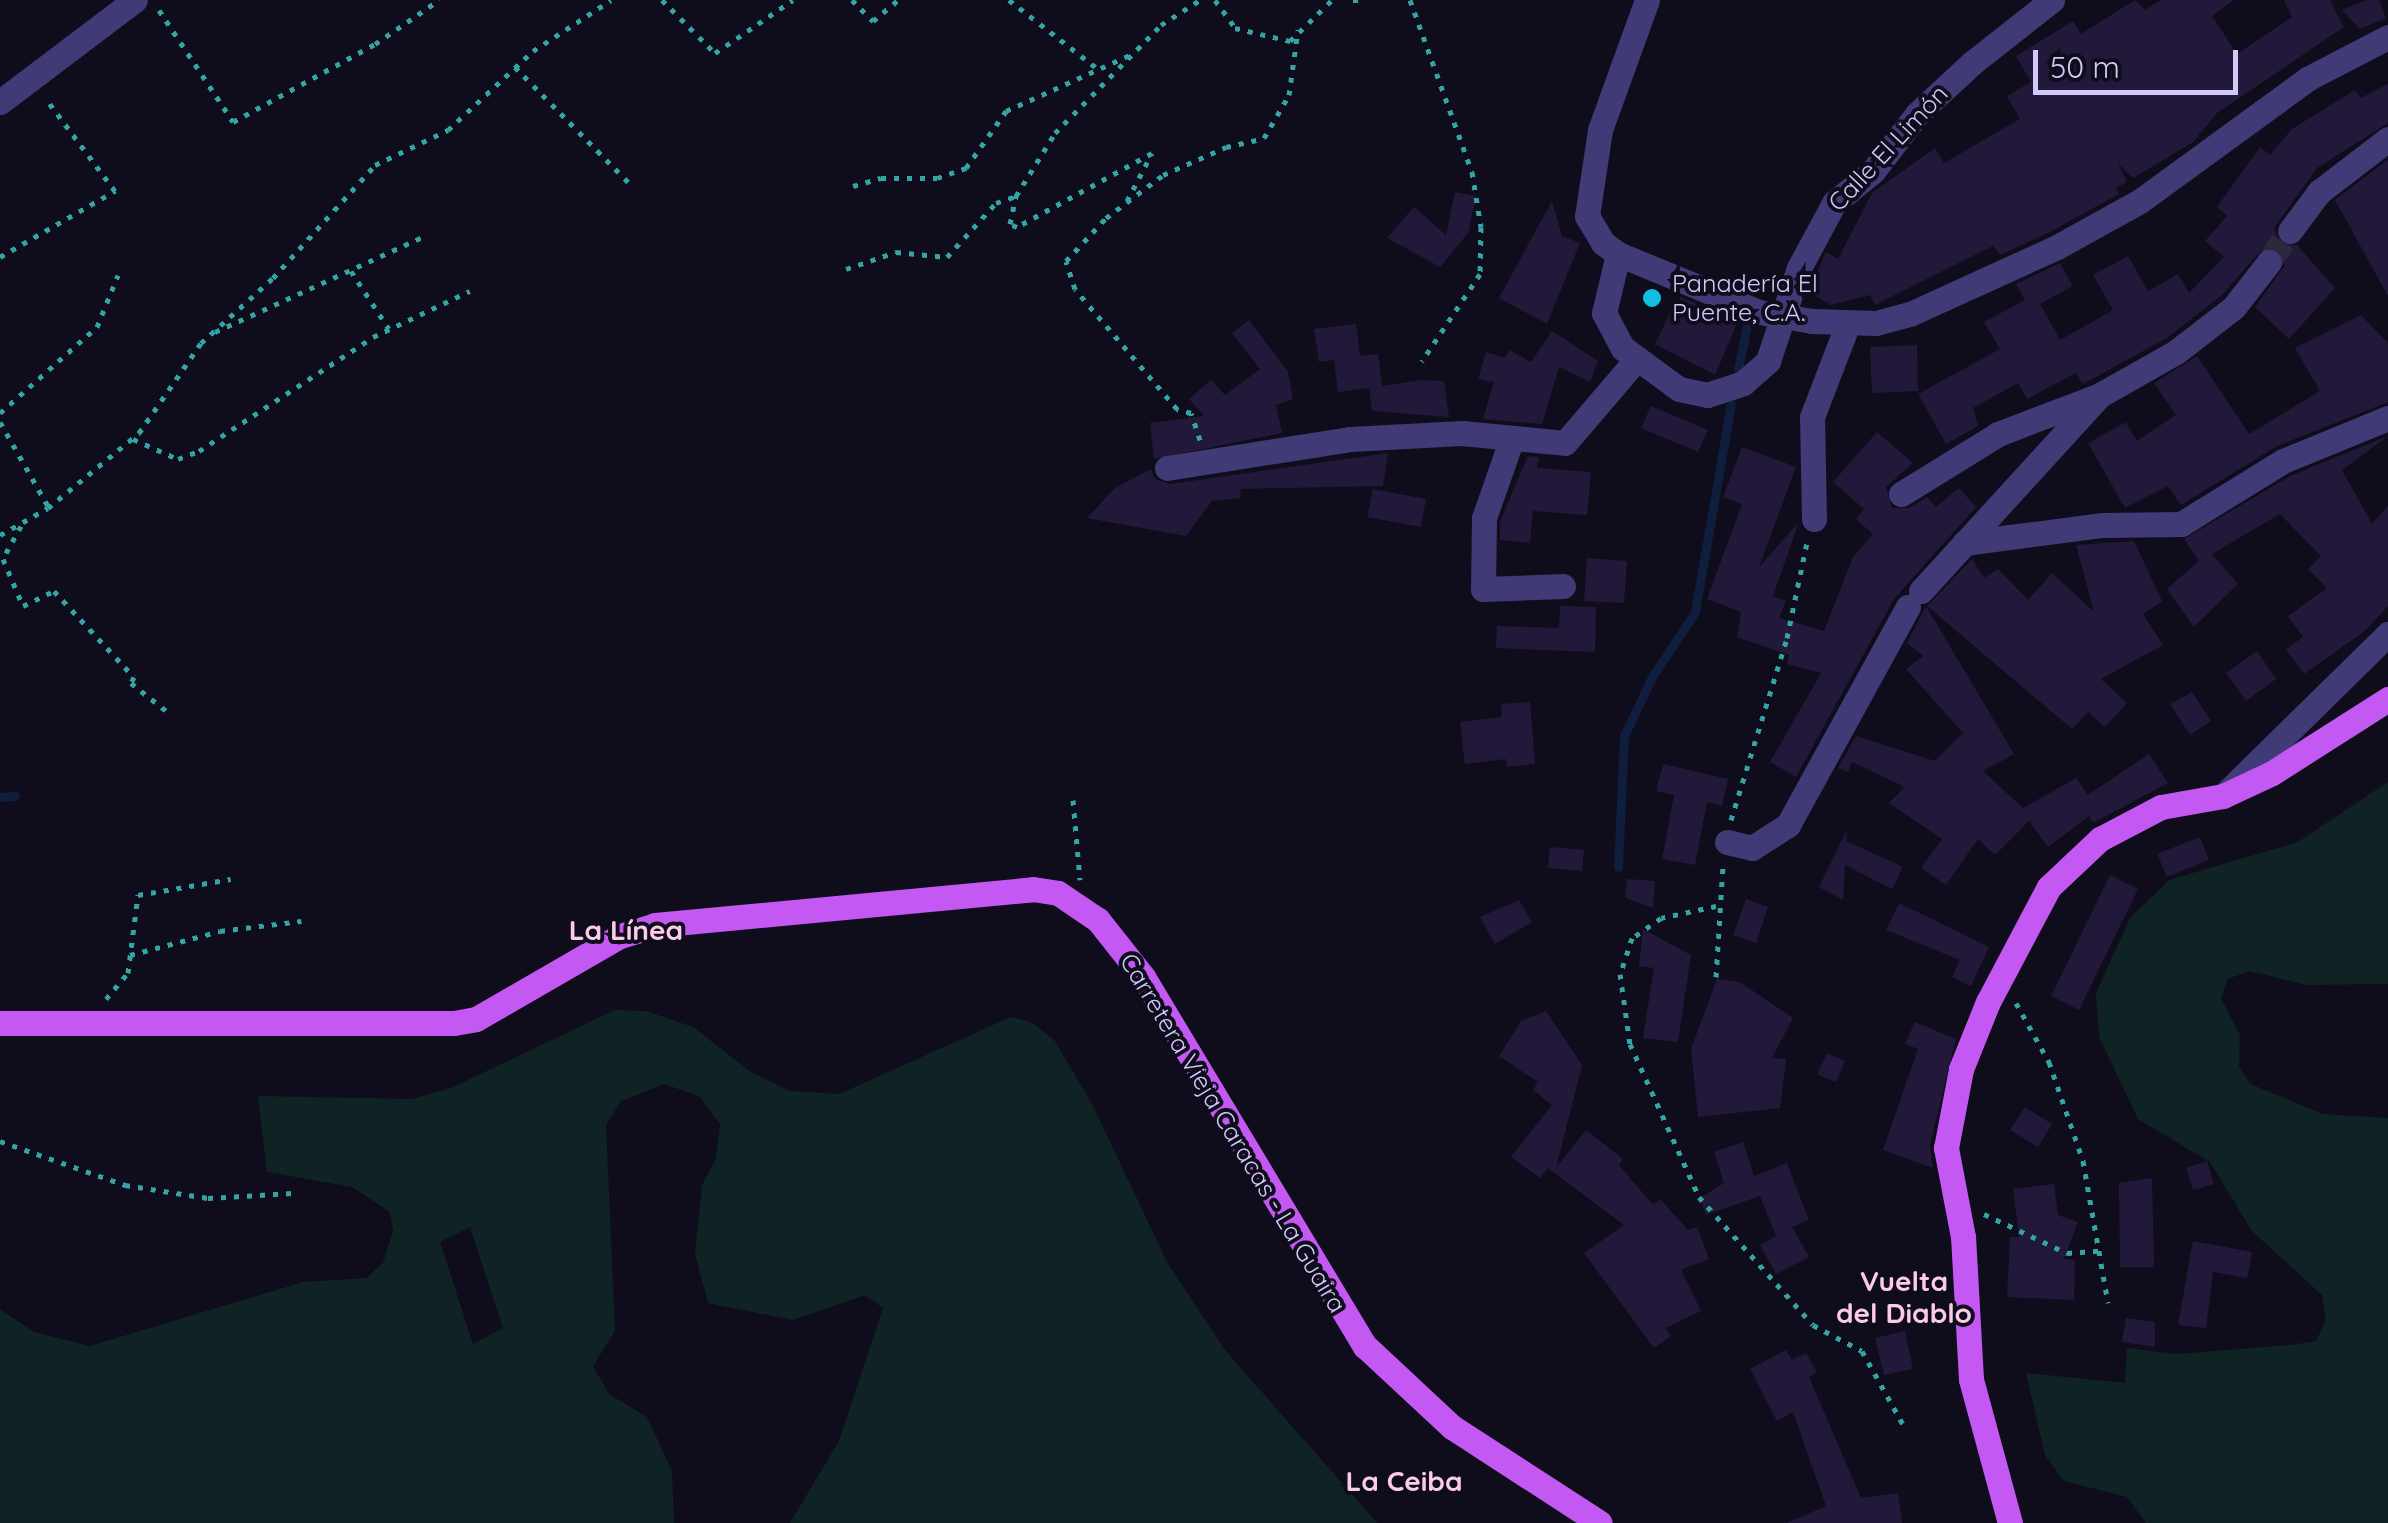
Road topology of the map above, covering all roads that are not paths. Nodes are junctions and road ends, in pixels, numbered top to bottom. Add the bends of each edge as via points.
1 (1647, 0) edge
2 (2052, 0) edge
3 (127, 2) edge
4 (2388, 37) edge
5 (0, 102) edge
6 (2388, 139) edge
7 (2290, 231) tunnel mouth
8 (1618, 254) junction
9 (2269, 262) tunnel mouth
10 (1848, 323) junction
11 (1636, 360) junction
12 (2100, 395) junction
13 (2388, 418) edge
14 (1512, 438) junction
15 (1167, 468) dead end
16 (1902, 494) dead end
17 (1814, 518) road end
18 (1964, 543) junction
19 (1563, 586) dead end
20 (2388, 634) edge
21 (2388, 699) edge
22 (2224, 796) junction
23 (1727, 842) road end
24 (0, 1023) edge
25 (1600, 1523) edge
26 (2010, 1523) edge

1 - 8 street via 1600,130 1586,190 1592,230
2 - 11 street, Calle El Limón via 1917,114 1873,171 1834,203 1815,231 1778,340 1760,370 1727,392 1707,395 1678,389
3 - 5 street
4 - 10 street via 2307,79 2110,220 1910,314
6 - 7 street via 2320,192
8 - 10 street, bridge via 1759,312
8 - 11 street, Calle El Limón via 1604,313
9 - 12 street via 2207,329
10 - 17 street via 1812,417
11 - 14 street via 1574,438 1558,444
12 - 16 street via 1998,434
12 - 18 street
13 - 18 street via 2283,461 2181,524 2102,525
14 - 15 street via 1350,438
14 - 19 street via 1484,518 1483,589
18 - 23 street via 1915,599 1788,825 1752,848
20 - 22 street
21 - 22 main road
22 - 26 main road via 2161,806 2100,839 2050,886 1996,984 1949,1112 1972,1380
24 - 25 main road, Carretera Vieja Caracas - La Guaira via 454,1024 476,1019 620,936 673,921 1034,890 1077,903 1143,977 1365,1346 1452,1428

